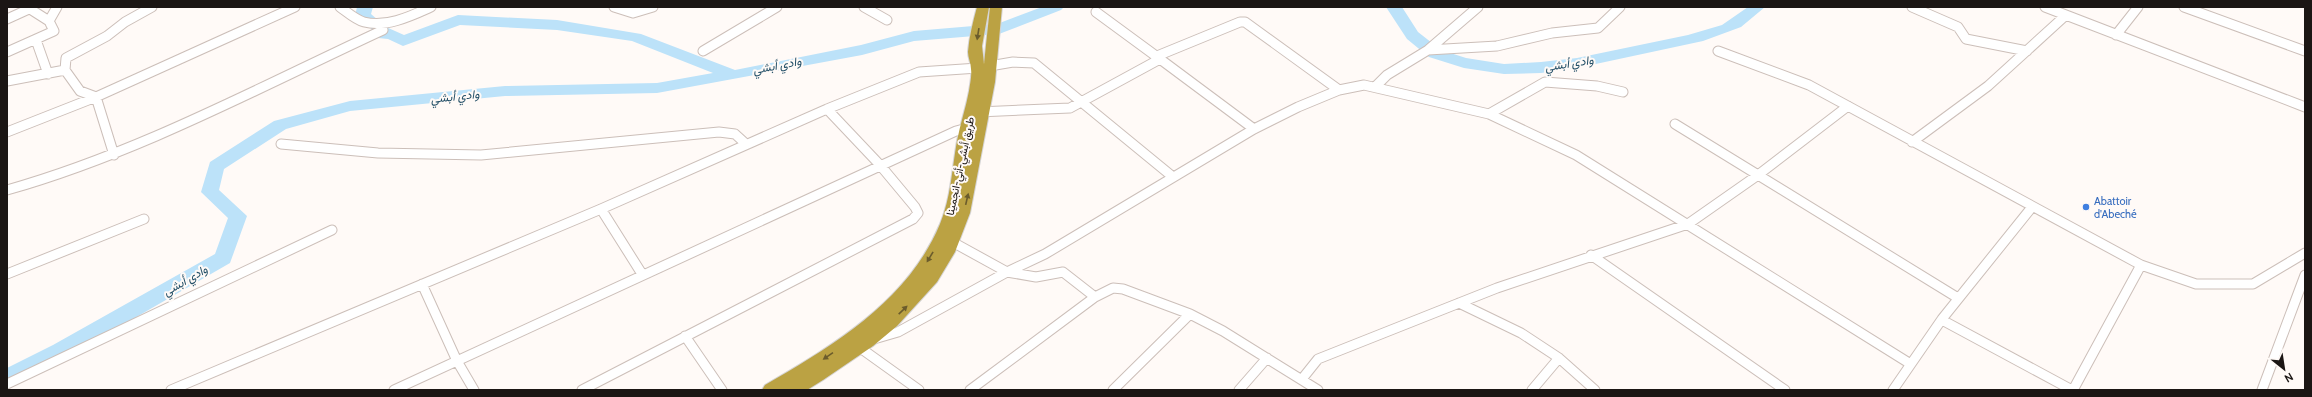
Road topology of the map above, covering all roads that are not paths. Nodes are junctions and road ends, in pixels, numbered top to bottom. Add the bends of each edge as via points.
1 (57, 7) edge
2 (152, 7) edge
3 (295, 7) edge
4 (340, 7) edge
5 (431, 7) edge
6 (614, 7) edge
7 (653, 7) edge
8 (777, 7) edge
9 (864, 7) edge
10 (1478, 7) edge
11 (1620, 7) edge
12 (1912, 7) edge
13 (2045, 7) edge
14 (2138, 7) edge
15 (2184, 7) edge
16 (28, 8) edge
17 (989, 8) edge
18 (350, 10) edge
19 (1096, 12) dead end
20 (2066, 15) junction
21 (7, 19) edge
22 (887, 20) dead end
23 (49, 21) junction
24 (383, 30) dead end
25 (2116, 35) junction
26 (36, 40) junction
27 (1428, 50) junction
28 (703, 51) dead end
29 (1718, 51) dead end
30 (2027, 51) junction
31 (2305, 51) edge
32 (7, 52) edge
33 (1159, 57) junction
34 (983, 62) junction
35 (65, 70) junction
36 (48, 74) junction
37 (7, 81) edge
38 (1375, 87) junction
39 (1338, 90) junction
40 (1624, 92) dead end
41 (96, 97) junction
42 (1080, 101) junction
43 (1848, 106) junction
44 (2305, 107) edge
45 (827, 109) junction
46 (1489, 114) junction
47 (975, 119) junction
48 (1675, 124) dead end
49 (1254, 129) junction
50 (7, 132) edge
51 (1912, 142) junction
52 (281, 144) dead end
53 (746, 144) junction
54 (114, 155) junction
55 (880, 165) junction
56 (1758, 175) junction
57 (1172, 177) junction
58 (7, 190) edge
59 (2032, 207) junction
60 (601, 209) junction
61 (144, 219) dead end
62 (1688, 224) junction
63 (332, 230) dead end
64 (947, 239) junction
65 (2305, 254) edge
66 (1591, 255) junction
67 (2141, 265) junction
68 (1007, 272) junction
69 (7, 274) edge
70 (642, 274) junction
71 (2305, 275) edge
72 (422, 284) junction
73 (1095, 297) junction
74 (1958, 298) junction
75 (1459, 304) junction
76 (1190, 314) junction
77 (1942, 320) junction
78 (685, 336) junction
79 (864, 344) junction
80 (1267, 358) junction
81 (1559, 358) junction
82 (457, 361) junction
83 (1910, 363) junction
84 (1302, 379) junction
85 (7, 384) edge
86 (171, 390) edge
87 (394, 390) edge
88 (474, 390) edge
89 (582, 390) edge
90 (722, 390) edge
91 (771, 390) edge
92 (792, 390) edge
93 (919, 390) edge
94 (970, 390) edge
95 (1113, 390) edge
96 (1239, 390) edge
97 (1318, 390) edge
98 (1532, 390) edge
99 (1595, 390) edge
100 (1785, 390) edge
101 (1893, 390) edge
102 (2072, 390) edge
103 (2262, 390) edge

1 - 23 street
2 - 35 street via 125,22 108,36 66,58
3 - 41 street
4 - 18 street
5 - 18 street via 405,19 374,23 363,22
6 - 7 street via 623,13 644,12
8 - 28 street
9 - 22 street
10 - 27 street
11 - 27 street via 1598,28 1552,33 1497,46
12 - 30 street via 1958,27 1966,39
13 - 20 street
14 - 25 street
15 - 31 street
16 - 21 street
16 - 23 street
17 - 34 highway, طريق أبشي-أتي-انجمينا
19 - 33 street
20 - 25 street
20 - 30 street
23 - 26 street via 54,31
24 - 54 street
25 - 44 street
26 - 32 street
26 - 36 street
27 - 38 street via 1386,75
29 - 43 street via 1809,85
30 - 51 street via 1988,86
33 - 39 street via 1240,22 1246,22
33 - 42 street
33 - 49 street
34 - 42 street via 1034,62
34 - 45 street via 919,72
34 - 47 highway, طريق أبشي-أتي-انجمينا
35 - 36 street
35 - 41 street via 80,91
36 - 37 street
38 - 39 street via 1364,85
38 - 46 street
39 - 49 street
40 - 46 street via 1597,86 1545,82
41 - 50 street
41 - 54 street
42 - 47 street via 1061,110
42 - 57 street
43 - 51 street
43 - 56 street
45 - 53 street
45 - 55 street
46 - 62 street via 1576,155
47 - 55 street
47 - 64 highway, طريق أبشي-أتي-انجمينا via 953,203
48 - 56 street
49 - 57 street
51 - 59 street
52 - 53 street via 378,153 481,154 719,132 735,134
53 - 60 street
54 - 58 street via 57,176
55 - 70 street via 848,182
55 - 78 street via 915,207 918,213 913,219
56 - 62 street
56 - 74 street
57 - 68 street via 1045,254
59 - 67 street
59 - 74 street
60 - 70 street
60 - 72 street
61 - 69 street
62 - 66 street
62 - 83 street
63 - 85 street
64 - 68 street
79 -> 64 highway via 906,308 931,277
64 -> 91 highway, طريق أبشي-أتي-انجمينا via 896,301 864,330 820,361
65 - 67 street via 2253,284 2196,284
66 - 75 street
66 - 100 street
67 - 102 street
68 - 73 street via 1036,277 1063,272
68 - 79 street via 898,332
70 - 82 street
71 - 103 street
72 - 82 street
72 - 86 street
73 - 76 street via 1113,288 1123,289
73 - 94 street
74 - 77 street
75 - 81 street via 1520,333
75 - 84 street via 1318,359
76 - 80 street
76 - 95 street
77 - 83 street
77 - 102 street
78 - 89 street
78 - 90 street
79 - 92 highway via 828,370
79 - 93 street
80 - 84 street
80 - 96 street
81 - 98 street
81 - 99 street
82 - 87 street
82 - 88 street
83 - 101 street
84 - 97 street

